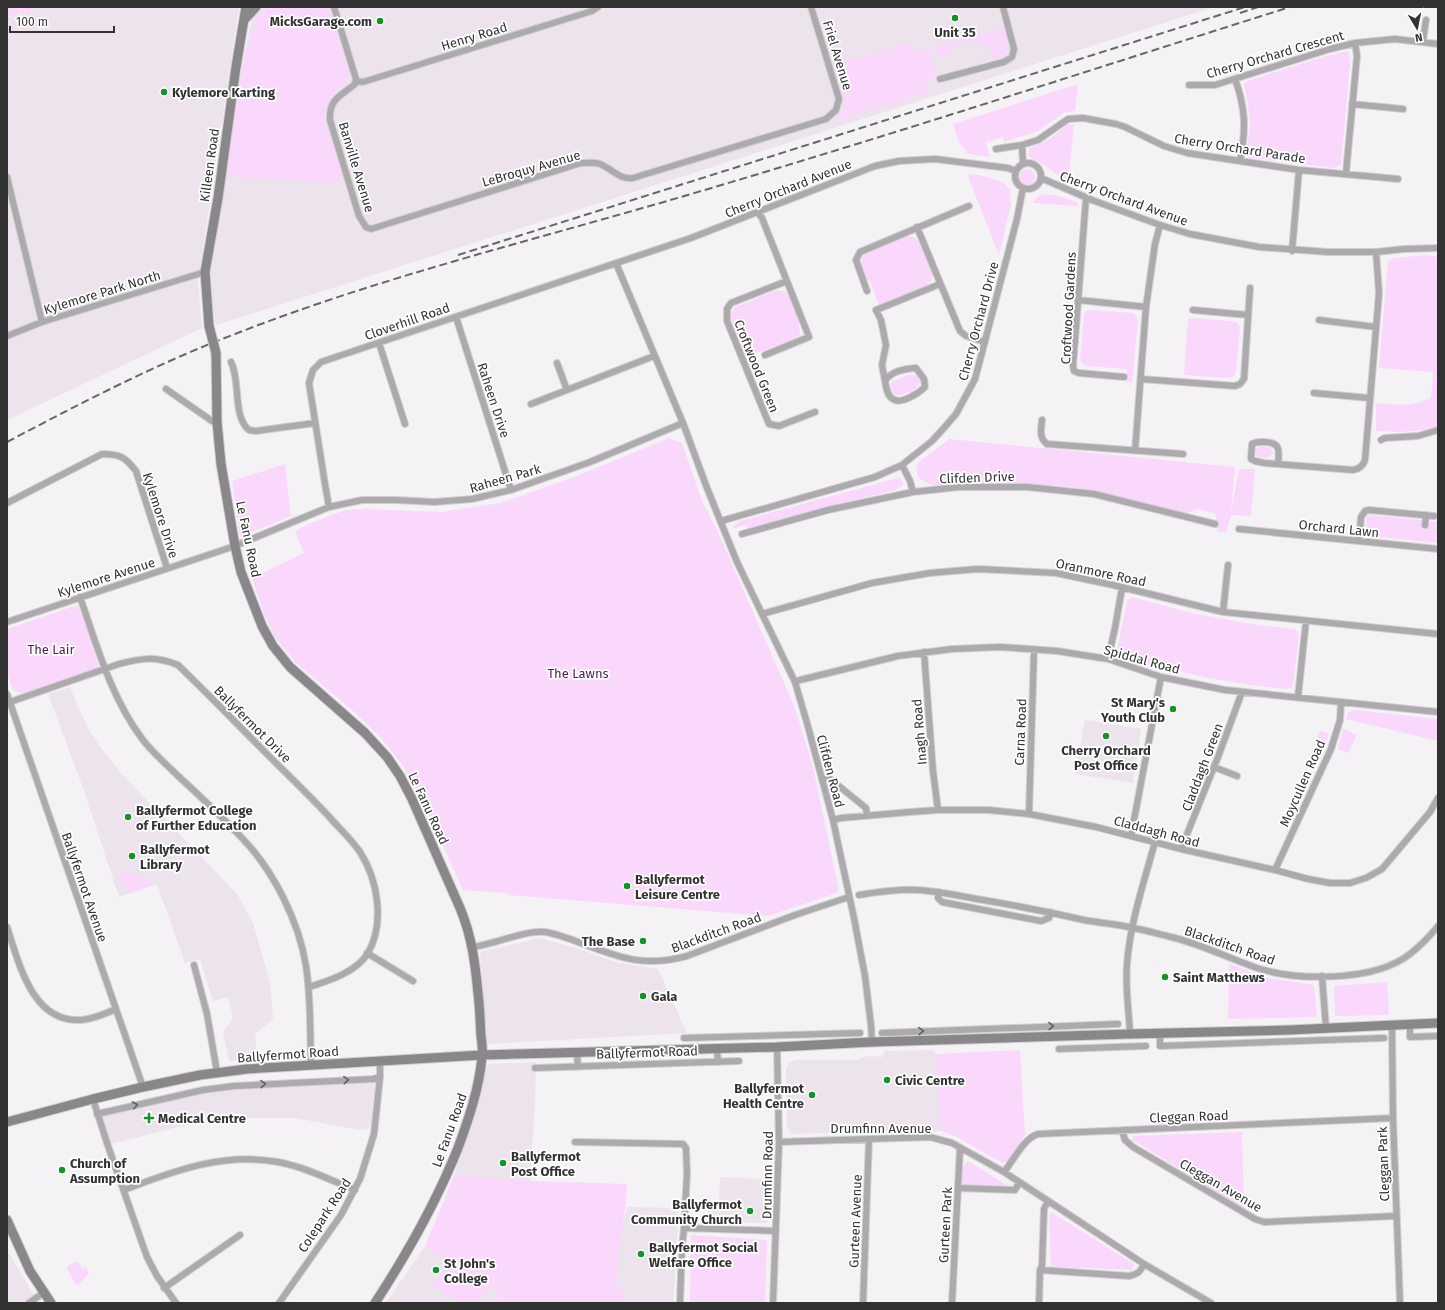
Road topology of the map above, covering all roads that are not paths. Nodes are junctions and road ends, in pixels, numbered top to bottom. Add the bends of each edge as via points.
1 (246, 7) edge
2 (256, 7) edge
3 (334, 7) edge
4 (598, 7) edge
5 (811, 7) edge
6 (1003, 7) edge
7 (244, 20) junction
8 (1426, 20) dead end
9 (1423, 41) junction
10 (1356, 44) junction
11 (1438, 44) edge
12 (940, 79) dead end
13 (1235, 79) junction
14 (356, 81) junction
15 (1189, 85) dead end
16 (1352, 104) junction
17 (1402, 109) dead end
18 (836, 110) joint
19 (1022, 145) junction
20 (996, 149) dead end
21 (1240, 161) junction
22 (1023, 164) junction
23 (1300, 170) junction
24 (1016, 171) junction
25 (1346, 173) junction
26 (7, 177) edge
27 (1041, 178) junction
28 (1398, 179) dead end
29 (1023, 188) junction
30 (1086, 198) junction
31 (969, 206) dead end
32 (758, 213) junction
33 (1160, 225) junction
34 (366, 227) joint
35 (918, 227) junction
36 (1438, 248) edge
37 (1292, 251) junction
38 (1376, 252) junction
39 (643, 254) joint
40 (616, 263) junction
41 (205, 272) junction
42 (787, 281) junction
43 (940, 284) junction
44 (1250, 288) dead end
45 (867, 291) dead end
46 (1078, 300) junction
47 (1146, 307) junction
48 (1192, 310) dead end
49 (1248, 315) junction
50 (456, 317) junction
51 (1319, 320) dead end
52 (42, 322) junction
53 (1376, 327) junction
54 (7, 336) edge
55 (985, 342) junction
56 (379, 343) junction
57 (216, 353) joint
58 (765, 355) dead end
59 (654, 356) junction
60 (232, 362) dead end
61 (557, 363) dead end
62 (1124, 377) dead end
63 (1141, 379) junction
64 (885, 382) junction
65 (166, 389) dead end
66 (567, 390) junction
67 (1314, 393) dead end
68 (1369, 398) junction
69 (531, 404) dead end
70 (815, 412) dead end
71 (1042, 420) dead end
72 (217, 422) junction
73 (315, 423) junction
74 (683, 423) junction
75 (404, 424) dead end
76 (1438, 430) edge
77 (1381, 440) dead end
78 (1135, 451) junction
79 (1183, 454) dead end
80 (1278, 464) junction
81 (902, 465) junction
82 (511, 490) junction
83 (913, 492) junction
84 (7, 503) edge
85 (329, 507) junction
86 (1426, 515) junction
87 (1434, 516) dead end
88 (721, 521) junction
89 (1214, 524) dead end
90 (1425, 525) dead end
91 (1239, 529) dead end
92 (742, 534) dead end
93 (1359, 541) junction
94 (235, 546) junction
95 (1438, 549) edge
96 (1228, 565) dead end
97 (167, 568) junction
98 (1122, 588) junction
99 (80, 597) junction
100 (1223, 612) junction
101 (762, 614) junction
102 (1306, 621) junction
103 (7, 622) edge
104 (1438, 634) edge
105 (1034, 650) junction
106 (924, 652) junction
107 (1108, 659) junction
108 (105, 669) junction
109 (1161, 677) junction
110 (795, 682) junction
111 (1242, 692) junction
112 (7, 694) edge
113 (1298, 697) junction
114 (8, 702) edge
115 (1341, 702) junction
116 (1438, 712) edge
117 (1214, 767) junction
118 (1237, 776) dead end
119 (822, 780) junction
120 (1438, 798) edge
121 (938, 810) junction
122 (1029, 814) junction
123 (867, 816) junction
124 (833, 820) junction
125 (1131, 836) junction
126 (1155, 842) junction
127 (1181, 849) junction
128 (1275, 870) junction
129 (939, 892) junction
130 (859, 895) dead end
131 (849, 897) junction
132 (1050, 912) junction
133 (1438, 926) edge
134 (7, 927) edge
135 (1132, 928) junction
136 (473, 947) junction
137 (368, 953) junction
138 (194, 965) dead end
139 (1322, 976) junction
140 (413, 981) dead end
141 (309, 987) junction
142 (116, 1009) junction
143 (1438, 1023) edge
144 (1102, 1024) junction
145 (1118, 1024) dead end
146 (1410, 1024) junction
147 (1392, 1025) junction
148 (1344, 1027) junction
149 (1009, 1028) junction
150 (1326, 1028) junction
151 (1244, 1031) junction
152 (860, 1033) dead end
153 (882, 1033) dead end
154 (1160, 1033) junction
155 (814, 1034) junction
156 (1130, 1034) junction
157 (1103, 1035) junction
158 (906, 1036) junction
159 (1084, 1036) junction
160 (1438, 1036) edge
161 (744, 1037) junction
162 (684, 1038) dead end
163 (703, 1038) junction
164 (1009, 1038) junction
165 (1384, 1038) dead end
166 (1345, 1040) junction
167 (872, 1042) junction
168 (1244, 1043) junction
169 (815, 1045) junction
170 (1146, 1046) dead end
171 (744, 1047) junction
172 (777, 1047) junction
173 (704, 1048) junction
174 (717, 1048) junction
175 (1085, 1048) junction
176 (1059, 1049) dead end
177 (577, 1053) junction
178 (482, 1055) junction
179 (380, 1062) junction
180 (718, 1062) junction
181 (739, 1062) dead end
182 (311, 1065) junction
183 (578, 1067) junction
184 (535, 1068) dead end
185 (217, 1072) junction
186 (380, 1077) junction
187 (143, 1087) junction
188 (93, 1098) junction
189 (97, 1114) junction
190 (1393, 1118) junction
191 (7, 1122) edge
192 (1122, 1130) junction
193 (869, 1139) junction
194 (575, 1142) dead end
195 (780, 1142) junction
196 (960, 1148) junction
197 (1004, 1172) junction
198 (1019, 1183) junction
199 (958, 1188) junction
200 (124, 1190) junction
201 (355, 1190) junction
202 (1048, 1201) junction
203 (1396, 1216) junction
204 (7, 1220) edge
205 (684, 1228) junction
206 (776, 1231) junction
207 (240, 1235) dead end
208 (1144, 1264) junction
209 (1040, 1270) junction
210 (164, 1288) junction
211 (43, 1293) junction
212 (29, 1303) edge
213 (51, 1303) edge
214 (176, 1303) edge
215 (279, 1303) edge
216 (375, 1303) edge
217 (680, 1303) edge
218 (773, 1303) edge
219 (863, 1303) edge
220 (952, 1303) edge
221 (1039, 1303) edge
222 (1211, 1303) edge
223 (1400, 1303) edge

1 - 7 main road, Killeen Road
2 - 7 main road
3 - 14 street
4 - 14 street, Henry Road via 363,82
5 - 18 street, Friel Avenue via 837,89 839,99
6 - 12 street via 1014,49 1012,57 1004,62
7 - 41 main road, Killeen Road
8 - 9 street
9 - 10 street, Cherry Orchard Crescent via 1395,39
9 - 11 street, Cherry Orchard Crescent
10 - 13 street, Cherry Orchard Crescent via 1330,49
10 - 16 street
13 - 15 street, Cherry Orchard Crescent via 1208,86
13 - 21 street via 1245,117
14 - 34 street, Banville Avenue via 337,98 331,108 330,120 360,216
16 - 17 street
16 - 25 street
18 - 34 street, LeBroquy Avenue via 826,119 639,177 624,178 599,164 581,163 373,229
19 - 20 street, Cherry Orchard Parade
19 - 21 street, Cherry Orchard Parade via 1038,140 1068,119 1083,118 1125,126 1172,149
19 - 22 street
21 - 23 street, Cherry Orchard Parade
22 - 24 street
22 - 27 street via 1037,166
23 - 25 street, Cherry Orchard Parade
23 - 37 street
24 - 29 street via 1015,181
24 - 32 street, Cherry Orchard Avenue via 947,160 899,162 865,169
25 - 28 street, Cherry Orchard Parade
26 - 52 street
27 - 29 street via 1035,187
27 - 30 street, Cherry Orchard Avenue
29 - 55 street, Cherry Orchard Drive
30 - 33 street, Cherry Orchard Avenue
30 - 46 street, Croftwood Gardens
31 - 35 street
32 - 39 street, Cherry Orchard Avenue
32 - 42 street, Croftwood Green
33 - 37 street, Cherry Orchard Avenue via 1190,234 1260,248
33 - 47 street
35 - 43 street
35 - 45 street via 860,252 856,260
36 - 38 street, Cherry Orchard Avenue
37 - 38 street, Cherry Orchard Avenue
38 - 53 street via 1379,293
39 - 40 street, Cloverhill Road
40 - 50 street, Cloverhill Road
40 - 59 street
41 - 52 street, Kylemore Park North
41 - 57 main road, Killeen Road, bridge via 209,326
42 - 58 street, Croftwood Green via 809,337
42 - 70 street, Croftwood Green via 731,303 727,308 727,321 769,424 779,426
43 - 55 street via 960,331 966,336
43 - 64 street via 876,310 881,320 886,345 882,365
44 - 49 street
46 - 47 street
46 - 62 street, Croftwood Gardens via 1074,371
47 - 63 street
48 - 49 street
49 - 63 street via 1244,379 1240,384 1235,386
50 - 56 street, Cloverhill Road
50 - 82 street, Raheen Drive
51 - 53 street
52 - 54 street, Kylemore Park North
53 - 68 street
55 - 81 street, Cherry Orchard Drive via 975,379 956,414 932,441
56 - 73 street, Cloverhill Road via 321,362 313,370 309,383
56 - 75 street
57 - 72 main road, Le Fanu Road
59 - 66 street
59 - 74 street
60 - 73 street via 242,421 249,430
61 - 66 street
63 - 78 street
64 - 64 street via 888,376 896,372 916,368 924,379 924,387 914,396 896,400 888,393
65 - 72 street
66 - 69 street
67 - 68 street
68 - 80 street via 1365,460 1358,469
71 - 78 street via 1041,437 1047,444
72 - 94 main road, Le Fanu Road
73 - 85 street, Cloverhill Road
74 - 82 street, Raheen Park via 590,462
74 - 88 street, Clifden Road
76 - 77 street via 1418,436
78 - 79 street
80 - 80 street via 1251,459 1252,444 1256,442 1276,445 1279,448
81 - 83 street
81 - 88 street, Cherry Orchard Drive via 875,477
82 - 85 street, Raheen Park via 472,499 435,502 362,500
83 - 89 street, Clifden Drive via 959,487 1027,487 1094,494
83 - 92 street, Clifden Drive via 828,510
84 - 97 street, Kylemore Drive via 102,454 122,457 136,471
85 - 94 street, Raheen Park
86 - 87 street
86 - 90 street
86 - 93 street via 1365,511 1361,517
88 - 101 street, Clifden Road
91 - 93 street, Orchard Lawn
93 - 95 street, Orchard Lawn
94 - 97 street, Kylemore Avenue
94 - 136 main road, Le Fanu Road via 250,596 273,646 290,668 365,734 387,757 400,776 460,908
96 - 100 street
97 - 99 street, Kylemore Avenue
98 - 100 street, Oranmore Road
98 - 101 street, Oranmore Road via 1056,573 978,569 901,577 872,583
98 - 107 street
99 - 103 street, Kylemore Avenue
99 - 108 street
100 - 102 street, Oranmore Road
101 - 110 street, Clifden Road
102 - 104 street, Oranmore Road
102 - 113 street
105 - 106 street, Spiddal Road via 981,647
105 - 107 street, Spiddal Road
105 - 122 street, Carna Road
106 - 110 street, Spiddal Road via 856,665
106 - 121 street, Inagh Road
107 - 109 street, Spiddal Road
108 - 114 street, Ballyfermot Drive
108 - 137 street, Ballyfermot Drive via 145,658 178,665 321,808 360,852 373,882 378,909 376,928
108 - 141 street via 121,706 144,741 242,838 273,877 301,944
109 - 111 street, Spiddal Road
109 - 125 street
110 - 119 street, Clifden Road
111 - 113 street, Spiddal Road
111 - 117 street, Claddagh Green
112 - 114 street, Ballyfermot Avenue
113 - 115 street, Spiddal Road
114 - 142 street, Ballyfermot Avenue
115 - 116 street, Spiddal Road
115 - 128 street, Moycullen Road via 1340,720 1331,749
117 - 118 street
117 - 127 street, Claddagh Green
119 - 123 street via 829,778 866,808
119 - 124 street, Clifden Road
120 - 128 street, Claddagh Road via 1430,812 1382,869 1366,878 1350,883 1330,883
121 - 122 street, Claddagh Road via 989,810
121 - 123 street, Claddagh Road
122 - 125 street, Claddagh Road
123 - 124 street, Claddagh Road
124 - 131 street, Clifden Road
125 - 126 street, Claddagh Road
126 - 127 street, Claddagh Road
126 - 135 street
127 - 128 street, Claddagh Road
129 - 130 street, Blackditch Road via 890,891
129 - 132 street, Blackditch Road
129 - 132 street via 938,898 942,902 1041,921 1049,918
131 - 136 street, Blackditch Road via 687,956 655,962 618,956 544,932 532,932
131 - 167 street, Clifden Road via 865,976
132 - 135 street, Blackditch Road
133 - 139 street, Blackditch Road via 1409,955 1391,965 1355,974
134 - 142 street via 27,984 34,995 52,1012 67,1019 82,1020
135 - 139 street, Blackditch Road via 1186,940 1257,968 1284,975
135 - 156 street via 1127,966
136 - 178 main road, Le Fanu Road
137 - 140 street
137 - 141 street via 334,979
138 - 185 street via 207,1014
139 - 150 street
141 - 182 street
142 - 187 street, Ballyfermot Avenue
143 - 146 main road, Ballyfermot Road
144 - 145 street, Ballyfermot Road
149 -> 144 street, Ballyfermot Road
144 - 157 street
146 - 147 main road, Ballyfermot Road
146 - 160 street via 1410,1037
147 - 148 main road, Ballyfermot Road
147 - 190 street, Cleggan Park
148 - 150 main road, Ballyfermot Road
148 - 166 street
158 -> 149 street, Ballyfermot Road
149 - 164 street
150 - 151 main road, Ballyfermot Road
151 - 154 main road, Ballyfermot Road
151 - 168 street
152 - 155 street, Ballyfermot Road
153 - 158 street, Ballyfermot Road
154 - 156 main road, Ballyfermot Road
154 - 168 street via 1160,1046
155 - 161 street, Ballyfermot Road
155 - 169 street
156 - 157 main road, Ballyfermot Road
157 - 159 main road, Ballyfermot Road
158 - 164 main road, Ballyfermot Road
158 - 167 main road, Ballyfermot Road
159 - 164 main road, Ballyfermot Road
159 - 175 street
161 - 163 street, Ballyfermot Road
161 - 171 street
162 - 163 street, Ballyfermot Road
163 - 173 street, Ballyfermot Road
165 - 166 street
166 - 168 street
167 - 169 main road, Ballyfermot Road
169 - 172 main road, Ballyfermot Road
170 - 175 street
171 - 172 main road, Ballyfermot Road
171 - 174 main road, Ballyfermot Road
172 - 195 street, Drumfinn Road
173 - 174 main road, Ballyfermot Road
173 - 177 main road, Ballyfermot Road
174 - 180 street, Ballyfermot Road
175 - 176 street
177 - 178 main road, Ballyfermot Road
177 - 183 street, Ballyfermot Road
178 - 179 main road, Ballyfermot Road
178 - 216 main road, Le Fanu Road via 477,1092 470,1118 445,1178 426,1219
179 - 182 main road, Ballyfermot Road
179 - 186 street, Colepark Road
180 - 181 street, Ballyfermot Road
180 - 183 street, Ballyfermot Road
182 - 185 main road, Ballyfermot Road
183 - 184 street, Ballyfermot Road
185 - 187 main road, Ballyfermot Road
189 -> 186 street via 182,1094 227,1087
186 - 201 street, Colepark Road via 374,1134
187 - 188 main road, Ballyfermot Road
188 - 189 street
188 - 191 main road, Ballyfermot Road
189 - 200 street
190 - 192 street, Cleggan Road
190 - 203 street, Cleggan Park
192 - 197 street, Cleggan Road via 1033,1136
192 - 203 street, Cleggan Avenue via 1125,1140 1133,1146 1264,1222
193 - 195 street, Drumfinn Avenue
193 - 196 street, Drumfinn Avenue via 930,1136
193 - 219 street, Gurteen Avenue
194 - 205 street via 683,1144 686,1148 687,1174
195 - 206 street, Drumfinn Road
196 - 197 street, Drumfinn Avenue
196 - 199 street, Gurteen Park
197 - 198 street, Drumfinn Avenue
198 - 199 street via 1015,1190
198 - 202 street, Drumfinn Avenue
199 - 220 street, Gurteen Park
200 - 201 street via 187,1168 234,1160 278,1162
200 - 210 street via 148,1257
201 - 215 street, Colepark Road
202 - 208 street, Drumfinn Avenue
202 - 209 street via 1044,1208
203 - 223 street, Cleggan Park
204 - 211 main road
205 - 206 street
205 - 217 street
206 - 218 street, Drumfinn Road
207 - 210 street
208 - 209 street via 1140,1272 1129,1276
208 - 222 street, Drumfinn Avenue
209 - 221 street
210 - 214 street
211 - 212 street
211 - 213 main road

